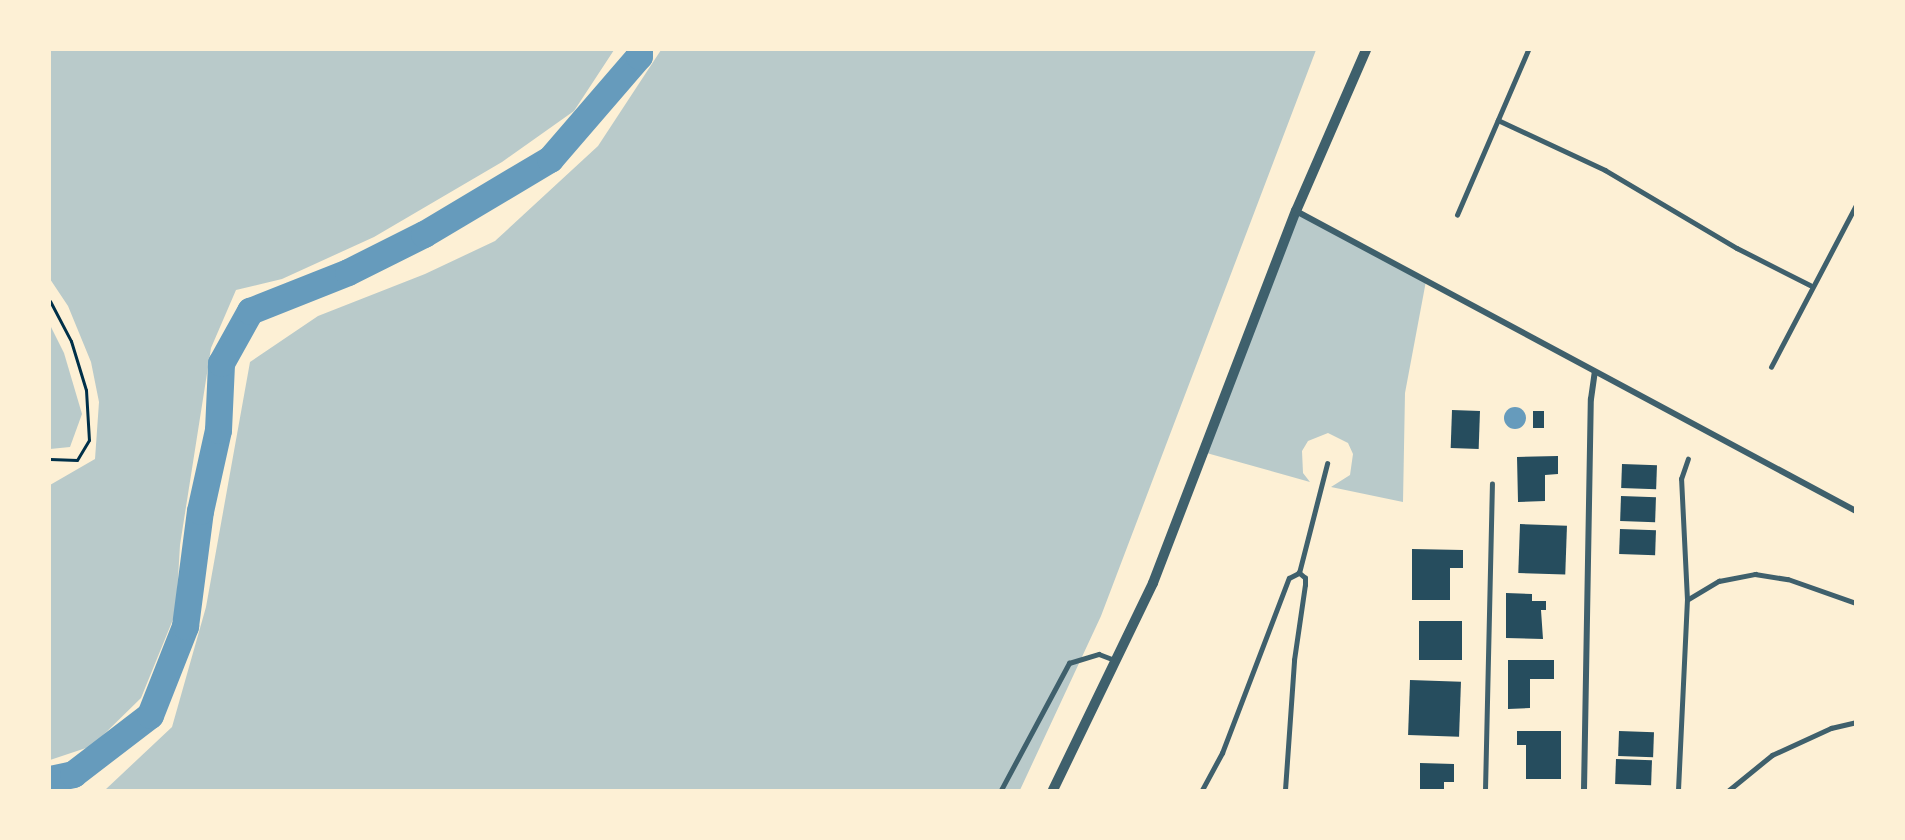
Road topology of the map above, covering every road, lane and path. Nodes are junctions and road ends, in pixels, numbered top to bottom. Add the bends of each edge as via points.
1 (1366, 50) edge
2 (1528, 50) edge
3 (1498, 120) junction
4 (1856, 205) edge
5 (1296, 211) junction
6 (1457, 215) dead end
7 (1810, 285) junction
8 (50, 301) edge
9 (1771, 368) dead end
10 (1595, 372) junction
11 (50, 459) edge
12 (1688, 459) dead end
13 (1327, 464) dead end
14 (1492, 484) dead end
15 (1856, 511) edge
16 (1299, 573) junction
17 (1687, 600) junction
18 (1856, 603) edge
19 (1118, 660) junction
20 (1856, 722) edge
21 (1001, 790) edge
22 (1053, 790) edge
23 (1202, 790) edge
24 (1285, 790) edge
25 (1485, 790) edge
26 (1584, 790) edge
27 (1678, 790) edge
28 (1729, 790) edge

1 - 5 street
2 - 3 lane
3 - 6 lane
3 - 7 lane via 1605,170 1737,248
4 - 7 lane
5 - 10 street
5 - 19 street via 1153,583
7 - 9 lane
8 - 11 path via 71,341 86,390 89,440 77,460
10 - 15 street
10 - 26 street via 1591,399
12 - 17 lane via 1681,479
13 - 16 lane
14 - 25 lane
16 - 23 lane via 1289,578 1222,753
16 - 24 lane via 1305,578 1305,585 1294,660
17 - 18 lane via 1719,581 1755,574 1788,579
17 - 27 lane
19 - 21 lane via 1099,654 1069,663
19 - 22 street
20 - 28 lane via 1831,728 1772,755

